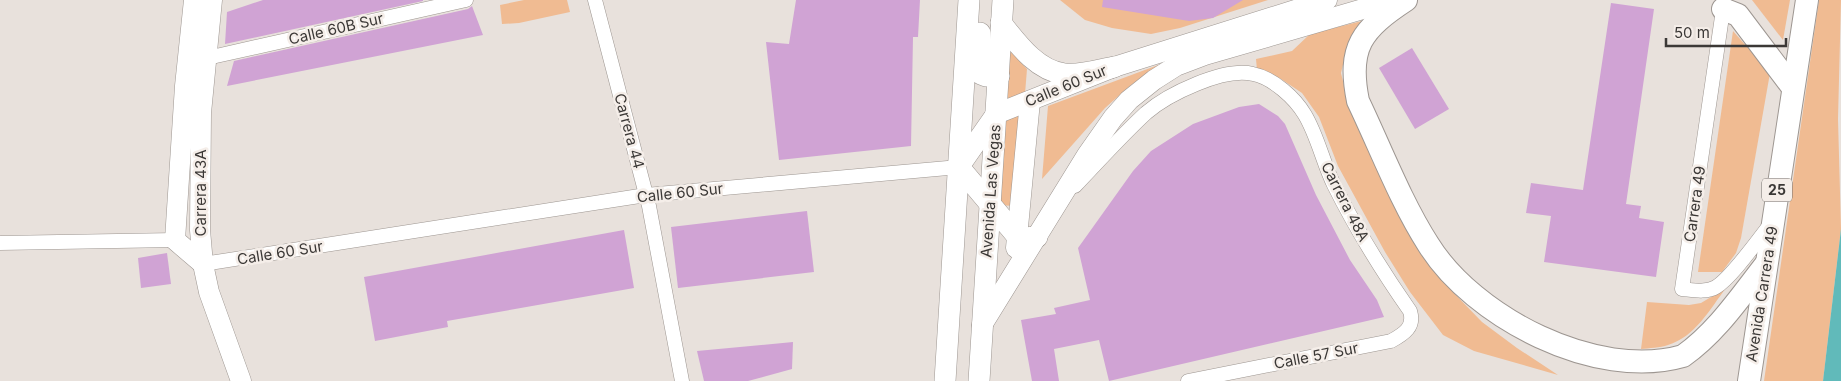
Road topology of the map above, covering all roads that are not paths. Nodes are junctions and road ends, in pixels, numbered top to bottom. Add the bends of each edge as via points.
1 (194, 0) edge
2 (212, 0) edge
3 (466, 0) edge
4 (594, 0) edge
5 (969, 0) edge
6 (976, 0) edge
7 (1003, 0) edge
8 (1327, 0) edge
9 (1394, 0) edge
10 (1406, 0) edge
11 (1807, 0) edge
12 (1724, 4) edge
13 (1001, 23) junction
14 (206, 56) junction
15 (1114, 67) junction
16 (999, 76) junction
17 (1793, 88) junction
18 (1030, 100) junction
19 (996, 114) junction
20 (959, 167) junction
21 (646, 195) junction
22 (990, 204) junction
23 (1055, 206) junction
24 (1772, 222) junction
25 (1027, 236) junction
26 (174, 240) junction
27 (0, 243) edge
28 (203, 264) junction
29 (1766, 264) junction
30 (982, 325) junction
31 (1410, 327) joint
32 (241, 381) edge
33 (682, 381) edge
34 (945, 381) edge
35 (979, 381) edge
36 (1188, 381) edge
37 (1749, 381) edge

1 - 26 main road, Carrera 43A
2 - 14 main road, Carrera 43A
3 - 14 street, Calle 60B Sur
4 - 21 street, Carrera 44
5 - 20 main road
6 - 16 main road via 981,74
7 - 13 main road, Avenida Las Vegas
8 - 15 main road, Calle 60 Sur
9 - 23 main road via 1220,50 1176,66 1129,100 1113,118
10 - 29 highway via 1366,33 1355,59 1358,101 1428,245 1464,291 1515,334 1553,357 1589,370 1616,376 1646,372 1681,358 1712,332
11 - 17 highway, Avenida Carrera 49 / 25
12 - 17 highway via 1738,16
12 - 24 street, Carrera 49 via 1682,288 1705,290 1716,287
13 - 15 main road via 1032,59 1052,70 1074,74
13 - 16 main road, Avenida Las Vegas
14 - 28 main road, Carrera 43A via 201,113 200,230
15 - 18 main road, Calle 60 Sur
16 - 19 main road, Avenida Las Vegas
17 - 24 highway, Avenida Carrera 49 / 25
18 - 19 main road, Calle 60 Sur
18 - 25 main road
19 - 20 main road
19 - 22 main road, Avenida Las Vegas
20 - 21 street, Calle 60 Sur
20 - 22 main road
20 - 34 main road
21 - 28 street, Calle 60 Sur
21 - 33 street, Carrera 44
22 - 25 main road
22 - 30 main road, Avenida Las Vegas
23 - 25 main road
23 - 31 street, Carrera 48A via 1146,113 1173,94 1204,81 1239,72 1254,74 1289,95 1305,115 1333,184 1351,218 1410,311
24 - 29 highway, Avenida Carrera 49 / 25
25 - 30 main road via 1013,274
26 - 27 street
26 - 28 main road
28 - 32 main road, Carrera 43A via 209,292
29 - 37 highway, Avenida Carrera 49 / 25
30 - 35 main road, Avenida Las Vegas
31 - 36 street, Calle 57 Sur via 1391,341

